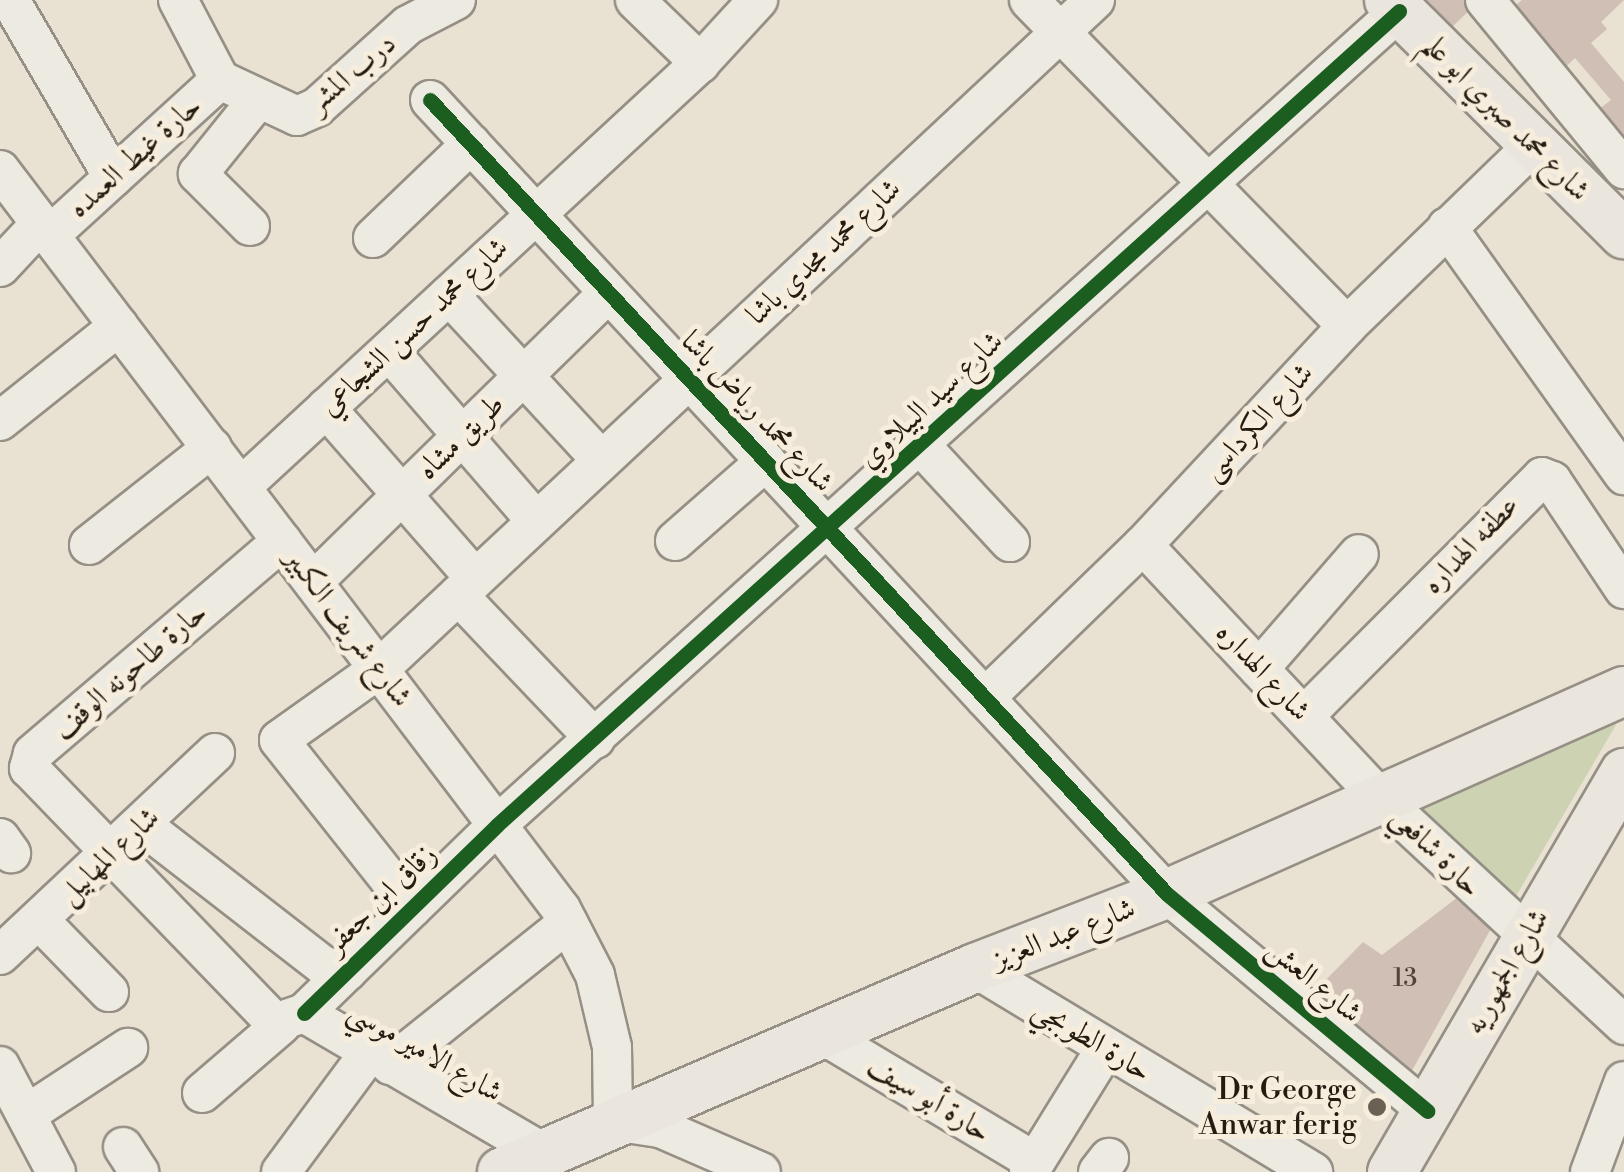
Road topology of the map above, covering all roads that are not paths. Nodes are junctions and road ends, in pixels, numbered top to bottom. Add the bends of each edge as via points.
1 (178, 0) edge
2 (456, 0) edge
3 (634, 0) edge
4 (758, 0) edge
5 (1029, 0) edge
6 (1095, 0) edge
7 (1496, 4) edge
8 (1394, 5) edge
9 (11, 19) edge
10 (1060, 32) junction
11 (700, 63) junction
12 (220, 80) junction
13 (260, 98) junction
14 (430, 100) dead end
15 (471, 144) junction
16 (1531, 148) junction
17 (1624, 169) edge
18 (0, 170) edge
19 (113, 177) junction
20 (1207, 182) junction
21 (536, 215) junction
22 (250, 226) dead end
23 (1448, 227) junction
24 (45, 229) junction
25 (1624, 234) edge
26 (374, 238) dead end
27 (0, 267) edge
28 (608, 292) junction
29 (449, 295) junction
30 (118, 326) junction
31 (1347, 326) junction
32 (388, 351) junction
33 (523, 376) junction
34 (689, 379) junction
35 (326, 408) junction
36 (0, 421) edge
37 (462, 436) junction
38 (921, 446) junction
39 (212, 448) junction
40 (602, 460) junction
41 (766, 462) junction
42 (1624, 475) edge
43 (241, 487) junction
44 (402, 494) junction
45 (536, 521) junction
46 (830, 531) junction
47 (282, 541) junction
48 (675, 541) dead end
49 (1010, 542) dead end
50 (89, 545) dead end
51 (1143, 545) junction
52 (1359, 554) dead end
53 (313, 582) junction
54 (466, 586) junction
55 (1624, 590) edge
56 (379, 669) junction
57 (1260, 669) junction
58 (1624, 690) edge
59 (985, 698) junction
60 (1304, 716) junction
61 (594, 739) junction
62 (215, 753) dead end
63 (1624, 773) edge
64 (1382, 800) junction
65 (142, 825) junction
66 (498, 826) junction
67 (111, 854) junction
68 (1167, 894) junction
69 (412, 908) junction
70 (40, 920) junction
71 (568, 922) junction
72 (1526, 938) junction
73 (0, 955) edge
74 (974, 968) junction
75 (346, 971) junction
76 (109, 992) dead end
77 (292, 1019) junction
78 (1624, 1024) edge
79 (824, 1035) junction
80 (128, 1048) dead end
81 (1106, 1048) junction
82 (380, 1059) junction
83 (0, 1066) edge
84 (1624, 1081) edge
85 (202, 1093) dead end
86 (1427, 1111) junction
87 (613, 1120) junction
88 (20, 1126) edge
89 (529, 1166) edge
90 (1032, 1167) edge
91 (56, 1172) edge
92 (281, 1172) edge
93 (761, 1172) edge
94 (1313, 1172) edge
95 (1392, 1172) edge
96 (1590, 1172) edge

1 - 12 street
2 - 13 street, درب المشر via 408,25 307,115
3 - 11 street
4 - 11 street, شارع محمد حسن الشجاعي
5 - 10 street
6 - 10 street, شارع محمد مجدي باشا
7 - 17 street
8 - 16 main road, شارع محمد صبري ابو علم
8 - 20 street, شارع سيد البيلاوي
9 - 19 street
10 - 20 street
10 - 34 street, شارع محمد مجدي باشا
11 - 21 street, شارع محمد حسن الشجاعي
12 - 13 street, درب المشر
12 - 19 street, حارة غيط العمده
13 - 22 street via 198,174
14 - 15 street, شارع محمد رياض باشا
15 - 21 street, شارع محمد رياض باشا
15 - 26 street
16 - 23 street, شارع الكرداسى
16 - 25 main road, شارع محمد صبري ابو علم
18 - 24 street, شارع شريف الكبير
19 - 24 street, حارة غيط العمده
20 - 31 street
20 - 38 street, شارع سيد البيلاوي
21 - 28 street, شارع محمد رياض باشا
21 - 29 street, شارع محمد حسن الشجاعي
23 - 31 street, شارع الكرداسى
23 - 42 street
24 - 27 street, حارة غيط العمده
24 - 30 street, شارع شريف الكبير
28 - 33 street, طريق مشاه
28 - 34 street, شارع محمد رياض باشا
29 - 32 street, شارع محمد حسن الشجاعي
29 - 33 street
30 - 36 street
30 - 39 street, شارع شريف الكبير
31 - 51 street, شارع الكرداسى
32 - 35 street, شارع محمد حسن الشجاعي
32 - 37 street
33 - 37 street, طريق مشاه
33 - 40 street
34 - 40 street, شارع محمد مجدي باشا
34 - 41 street, شارع محمد رياض باشا
35 - 43 street, شارع محمد حسن الشجاعي
35 - 44 street
37 - 44 street, طريق مشاه
37 - 45 street
38 - 46 street, شارع سيد البيلاوي
38 - 49 street, شارع سيد البيلاوي
39 - 43 street, شارع شريف الكبير
39 - 50 street
40 - 45 street, شارع محمد مجدي باشا
41 - 46 street, شارع محمد رياض باشا
41 - 48 street
43 - 47 street, شارع شريف الكبير
44 - 53 street, طريق مشاه
44 - 54 street
45 - 54 street, شارع محمد مجدي باشا
46 - 59 street, شارع محمد رياض باشا
46 - 61 street, شارع سيد البيلاوي
47 - 53 street, شارع شريف الكبير
47 - 67 street, حارة طاحونه الوقف via 33,754 30,768 37,780
51 - 57 street, شارع الهداره
51 - 59 street, شارع الكرداسى
52 - 57 street
53 - 56 street, شارع شريف الكبير
54 - 56 street, شارع محمد مجدي باشا
54 - 61 street
55 - 60 street, عطفه الهداره via 1552,481 1542,477
56 - 66 street, شارع شريف الكبير
56 - 69 street via 279,740
57 - 60 street, شارع الهداره
58 - 64 main road, شارع عبد العزيز
59 - 68 street, شارع محمد رياض باشا
60 - 64 street, شارع الهداره
61 - 66 street, شارع سيد البيلاوي
62 - 65 street, شارع المهابيل
63 - 72 main road, شارع الجمهوريه
64 - 68 main road, شارع عبد العزيز
64 - 72 street, حارة شافعي
65 - 67 street, شارع المهابيل
65 - 75 street, زقاق ابن جعفر via 324,966
66 - 69 street, زقاق ابن جعفر
66 - 71 street, شارع شريف الكبير
67 - 70 street, شارع المهابيل
67 - 77 street, شارع الامير موسي
68 - 74 main road, شارع عبد العزيز
68 - 86 street, شارع العش
69 - 75 street, زقاق ابن جعفر
70 - 73 street, شارع المهابيل
70 - 76 street
71 - 82 street
71 - 87 street, شارع شريف الكبير via 595,975 612,1046
72 - 78 street, حارة شافعي
72 - 86 main road, شارع الجمهوريه
74 - 79 main road, شارع عبد العزيز
74 - 81 street, حارة الطوبجي
75 - 77 street, زقاق ابن جعفر
77 - 82 street, شارع الامير موسي
77 - 85 street, زقاق ابن جعفر
79 - 87 main road, شارع عبد العزيز
79 - 90 street, حارة أبو سيف
80 - 88 street
81 - 90 street
81 - 94 street, حارة الطوبجي
82 - 89 street, شارع الامير موسي
82 - 92 street
83 - 88 street
84 - 96 street
86 - 95 main road, شارع الجمهوريه
87 - 89 main road, شارع عبد العزيز
87 - 93 street via 660,1128
88 - 91 street

